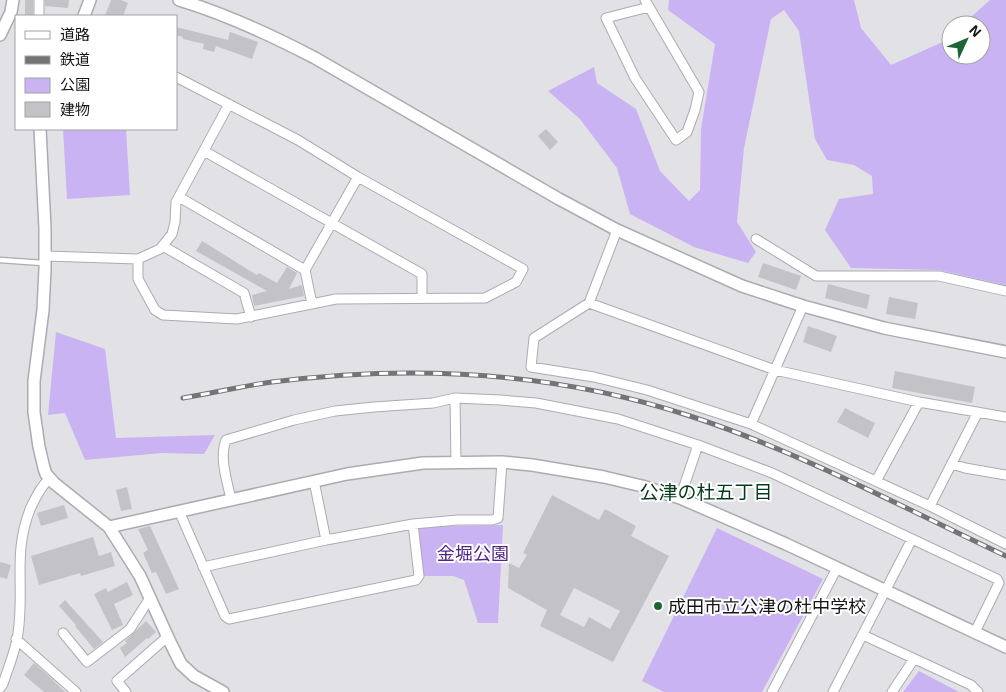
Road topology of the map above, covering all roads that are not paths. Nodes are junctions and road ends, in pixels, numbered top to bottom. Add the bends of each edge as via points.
1 (14, 0) edge
2 (39, 0) edge
3 (90, 0) edge
4 (179, 0) edge
5 (647, 4) edge
6 (39, 15) edge
7 (84, 15) edge
8 (0, 35) edge
9 (178, 78) edge
10 (229, 104) junction
11 (40, 130) edge
12 (204, 151) junction
13 (358, 177) junction
14 (179, 196) junction
15 (332, 223) junction
16 (617, 230) junction
17 (756, 239) dead end
18 (163, 246) junction
19 (138, 259) junction
20 (0, 260) edge
21 (45, 260) junction
22 (305, 270) junction
23 (1006, 291) edge
24 (422, 298) junction
25 (589, 303) junction
26 (312, 304) junction
27 (803, 306) junction
28 (251, 316) junction
29 (1006, 352) edge
30 (775, 370) junction
31 (455, 398) junction
32 (919, 402) junction
33 (978, 412) junction
34 (1006, 417) edge
35 (751, 424) junction
36 (698, 445) junction
37 (502, 462) junction
38 (456, 463) junction
39 (952, 464) junction
40 (1006, 475) edge
41 (50, 478) junction
42 (314, 481) junction
43 (876, 482) junction
44 (680, 498) junction
45 (231, 499) junction
46 (930, 506) junction
47 (179, 511) junction
48 (413, 524) junction
49 (109, 527) junction
50 (912, 539) junction
51 (326, 540) junction
52 (1006, 544) edge
53 (203, 567) junction
54 (837, 568) junction
55 (886, 590) junction
56 (150, 598) junction
57 (63, 632) dead end
58 (975, 632) junction
59 (863, 635) junction
60 (167, 636) junction
61 (16, 639) junction
62 (1006, 647) edge
63 (914, 659) junction
64 (0, 688) edge
65 (76, 692) edge
66 (126, 692) edge
67 (223, 692) edge
68 (772, 692) edge
69 (833, 692) edge
70 (892, 692) edge
71 (978, 692) edge

1 - 8 street
2 - 6 street
3 - 7 street
4 - 16 street via 231,18 315,58
5 - 5 street via 698,92 687,132 676,140 635,78 606,18
9 - 10 street
10 - 12 street
10 - 13 street via 298,140
11 - 21 street
12 - 14 street
12 - 15 street
13 - 15 street
13 - 24 street via 523,269 516,282 485,298
14 - 18 street via 176,222
14 - 22 street
15 - 22 street
15 - 24 street via 422,274
16 - 25 street
16 - 27 street via 742,286
17 - 23 street via 816,276 939,276
18 - 19 street
18 - 28 street via 244,294
19 - 21 street
19 - 28 street via 138,279 155,310 163,315 237,320
20 - 21 lane
21 - 41 street via 34,412 44,468
22 - 26 street
24 - 26 street via 336,299
25 - 30 street
25 - 35 street via 534,338 530,367 594,377 647,390
26 - 28 street
27 - 29 street via 884,328
27 - 30 street
30 - 32 street
30 - 35 street
31 - 36 street via 536,403 618,419
31 - 38 street
31 - 45 street via 433,403 336,411 226,440 223,458
32 - 33 street
32 - 43 street
33 - 34 street
33 - 39 street
35 - 43 street
36 - 44 street
36 - 50 street via 772,473
37 - 38 street
37 - 44 street via 604,477
37 - 48 street via 498,518
38 - 42 street via 424,463
39 - 40 street
39 - 46 street
41 - 49 street
41 - 61 street via 33,503 22,534
42 - 45 street
42 - 51 street
43 - 46 street
44 - 54 street
45 - 47 street
46 - 52 street
47 - 49 street
47 - 53 street
48 - 51 street
48 - 53 street via 419,576 416,580 229,619
49 - 56 street
50 - 55 street
50 - 58 street via 997,579 999,583
51 - 53 street
54 - 55 street
54 - 68 street
55 - 58 street
55 - 59 street
56 - 57 street via 130,630 88,662
56 - 60 street
58 - 62 street
59 - 63 street
59 - 69 street
60 - 66 street via 117,681
60 - 67 street via 186,670
61 - 64 street
61 - 65 street
63 - 70 street
63 - 71 street via 971,685

